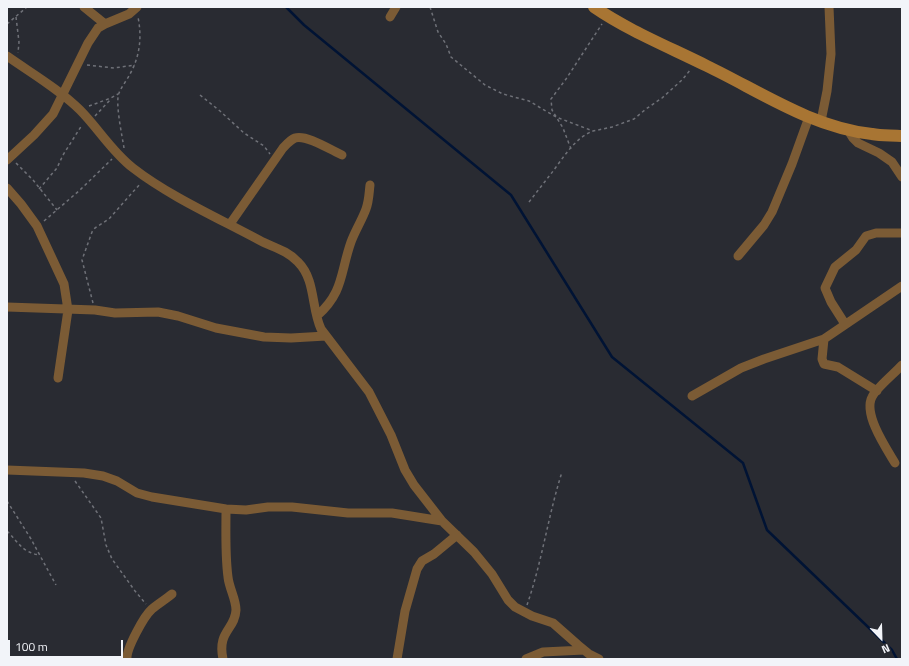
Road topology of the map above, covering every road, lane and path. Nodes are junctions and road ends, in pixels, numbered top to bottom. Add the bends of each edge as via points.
1 (27, 7) edge
2 (84, 7) edge
3 (396, 7) edge
4 (430, 7) edge
5 (594, 7) edge
6 (829, 7) edge
7 (137, 10) edge
8 (606, 15) junction
9 (16, 17) junction
10 (390, 17) dead end
11 (7, 24) edge
12 (105, 24) junction
13 (7, 56) edge
14 (697, 61) junction
15 (17, 62) junction
16 (78, 63) junction
17 (135, 65) junction
18 (119, 93) junction
19 (62, 95) junction
20 (200, 95) dead end
21 (111, 98) junction
22 (79, 110) junction
23 (556, 117) junction
24 (815, 119) junction
25 (88, 120) junction
26 (848, 130) junction
27 (593, 131) junction
28 (902, 136) edge
29 (571, 149) junction
30 (118, 153) junction
31 (342, 155) dead end
32 (8, 159) edge
33 (275, 160) junction
34 (126, 161) junction
35 (902, 176) edge
36 (146, 177) junction
37 (370, 185) dead end
38 (7, 188) edge
39 (40, 189) junction
40 (529, 202) dead end
41 (57, 210) junction
42 (230, 224) junction
43 (37, 226) junction
44 (902, 234) edge
45 (738, 256) dead end
46 (902, 286) edge
47 (7, 307) edge
48 (68, 310) junction
49 (95, 310) junction
50 (317, 316) junction
51 (845, 324) junction
52 (326, 336) junction
53 (824, 339) junction
54 (902, 365) edge
55 (58, 378) dead end
56 (877, 391) junction
57 (692, 396) dead end
58 (894, 463) dead end
59 (7, 470) edge
60 (68, 471) junction
61 (562, 472) dead end
62 (7, 501) edge
63 (226, 509) junction
64 (442, 522) junction
65 (7, 531) edge
66 (457, 535) junction
67 (39, 555) junction
68 (56, 585) dead end
69 (172, 594) dead end
70 (151, 610) junction
71 (524, 613) junction
72 (584, 650) junction
73 (127, 659) edge
74 (223, 659) edge
75 (397, 659) edge
76 (526, 659) edge
77 (599, 659) edge

1 - 9 path
2 - 12 street
3 - 10 street
4 - 23 path via 438,32 457,63 485,85 503,94 529,101
5 - 8 street
6 - 24 street via 831,54 827,91
7 - 12 street
7 - 17 path via 141,32 140,50
8 - 14 street
8 - 23 path via 566,80 553,96 551,104
9 - 11 path
9 - 15 path via 19,42
12 - 16 street via 98,28
13 - 15 street
14 - 24 street via 788,108
14 - 27 path via 682,80 634,119
15 - 19 street
16 - 17 path via 114,68
16 - 19 street
17 - 18 path
18 - 21 path
18 - 34 path
19 - 22 street
19 - 32 street via 45,123
20 - 33 path via 247,136 264,146
21 - 22 path
21 - 25 path
22 - 25 street
23 - 27 path
23 - 29 path
24 - 26 street
24 - 45 street via 772,212
25 - 30 street
25 - 39 path
26 - 28 street
26 - 35 street via 858,143 892,162
27 - 29 path via 584,135
29 - 40 path
30 - 34 street
30 - 41 path
31 - 33 street via 303,137 290,141
32 - 39 path via 18,165
33 - 42 street
34 - 36 street
36 - 42 street
36 - 49 path via 109,219 93,230 84,254 83,266
37 - 50 street via 366,210 350,243 336,294
38 - 43 street
39 - 41 path
41 - 43 path
42 - 50 street via 285,252 299,262 307,276
43 - 48 street via 64,284
44 - 51 street via 876,233 866,236 856,250 835,267 825,288
46 - 51 street
47 - 48 street
48 - 49 street
48 - 55 street
49 - 52 street via 115,313 158,312 216,328 264,337
50 - 52 street
51 - 53 street
52 - 64 street via 369,392 405,470
53 - 56 street via 824,364 838,367
53 - 57 street via 741,368
54 - 56 street
56 - 58 street via 869,404 870,412
59 - 60 street
60 - 63 street via 103,476 137,493 152,497
60 - 70 path via 100,516 106,545 112,559
61 - 71 path
62 - 67 path
63 - 64 street via 292,507 348,513 392,513
63 - 74 street via 228,576 236,610 221,643
64 - 66 street
65 - 67 path via 19,545
66 - 71 street via 485,564 508,600
66 - 75 street via 422,561 417,569 405,611
67 - 68 path
69 - 70 street
70 - 73 street via 134,637
71 - 72 street via 553,623
72 - 76 street via 543,652
72 - 77 street

